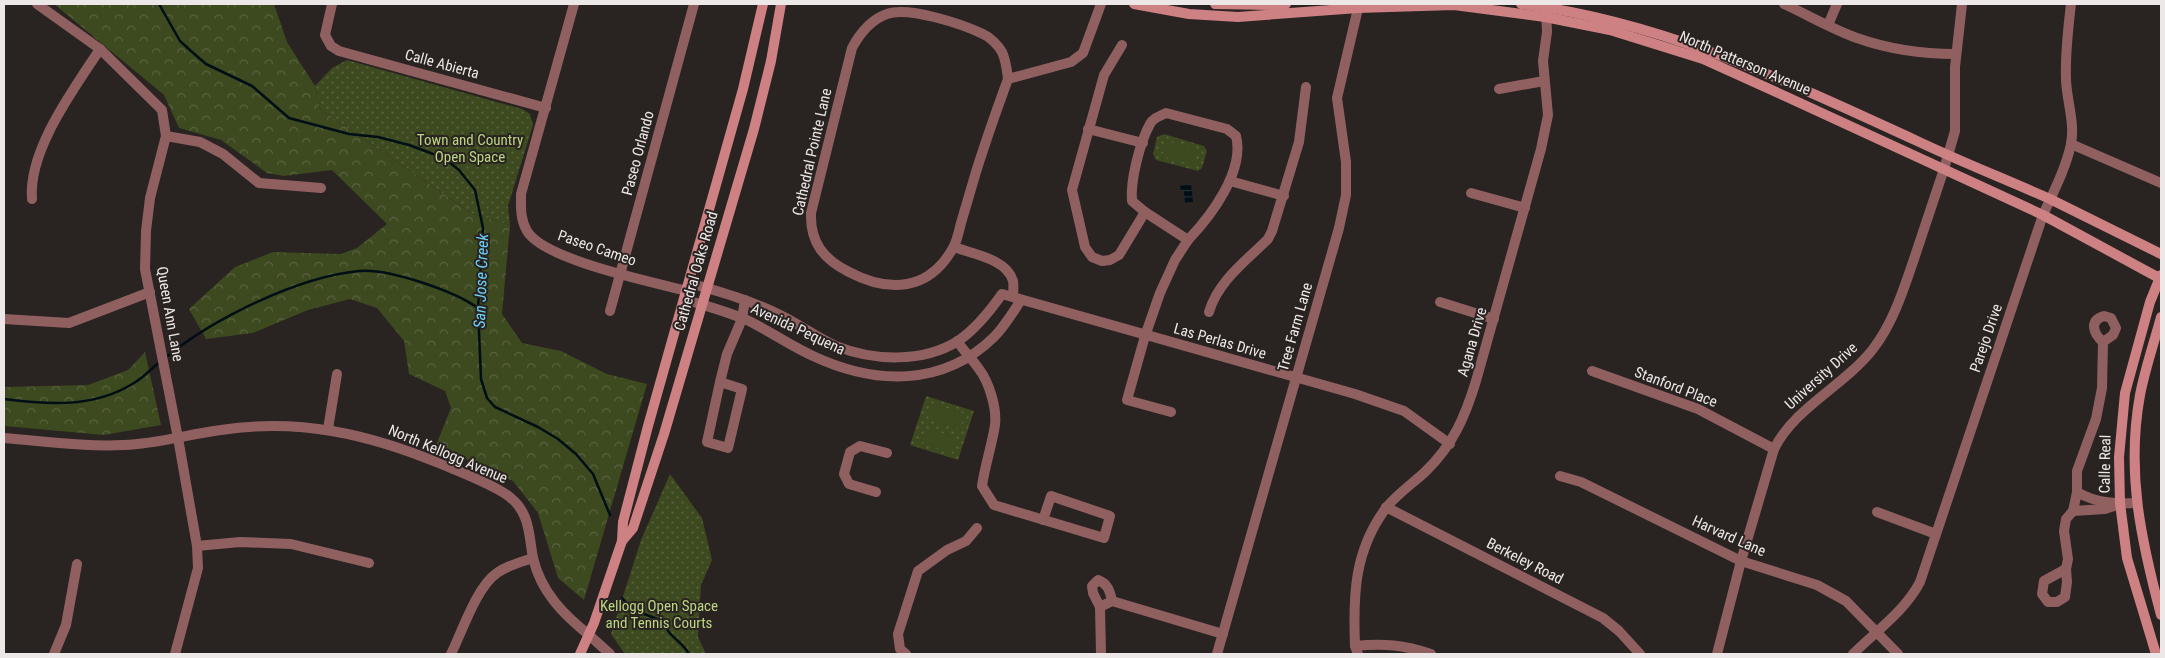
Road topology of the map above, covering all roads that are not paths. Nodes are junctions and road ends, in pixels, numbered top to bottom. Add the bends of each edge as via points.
1 (37, 4) edge
2 (332, 4) edge
3 (574, 4) edge
4 (694, 4) edge
5 (763, 4) edge
6 (781, 4) edge
7 (1101, 4) edge
8 (1134, 4) edge
9 (1215, 4) edge
10 (1286, 4) edge
11 (1521, 4) edge
12 (1784, 4) edge
13 (1837, 4) edge
14 (1962, 4) edge
15 (2072, 4) edge
16 (1358, 6) edge
17 (1546, 9) edge
18 (1828, 25) junction
19 (1122, 45) dead end
20 (100, 49) junction
21 (1956, 54) junction
22 (1008, 79) junction
23 (1544, 81) junction
24 (1306, 87) dead end
25 (1499, 89) dead end
26 (546, 108) junction
27 (1088, 129) junction
28 (166, 136) junction
29 (1143, 143) junction
30 (2071, 144) junction
31 (1949, 156) junction
32 (1944, 169) junction
33 (1230, 181) junction
34 (2161, 183) edge
35 (322, 188) dead end
36 (1471, 193) dead end
37 (1284, 196) junction
38 (32, 199) dead end
39 (2050, 200) junction
40 (1525, 208) junction
41 (1145, 212) junction
42 (2043, 215) junction
43 (1188, 240) junction
44 (954, 247) junction
45 (2161, 254) edge
46 (620, 274) junction
47 (2160, 277) edge
48 (706, 288) junction
49 (687, 291) junction
50 (150, 292) junction
51 (1012, 297) junction
52 (745, 300) junction
53 (1440, 302) dead end
54 (702, 305) junction
55 (610, 311) dead end
56 (1209, 312) dead end
57 (2161, 317) edge
58 (742, 318) junction
59 (4, 319) edge
60 (1494, 319) junction
61 (1145, 336) junction
62 (957, 341) junction
63 (2103, 342) dead end
64 (968, 357) junction
65 (1592, 371) dead end
66 (337, 374) dead end
67 (1296, 378) junction
68 (720, 382) junction
69 (1171, 412) dead end
70 (328, 429) junction
71 (4, 438) edge
72 (178, 438) junction
73 (1450, 444) junction
74 (1774, 449) junction
75 (887, 453) dead end
76 (1560, 476) dead end
77 (876, 492) dead end
78 (2077, 492) junction
79 (2120, 503) junction
80 (2136, 503) junction
81 (1386, 507) junction
82 (2073, 511) junction
83 (1877, 512) dead end
84 (1043, 520) junction
85 (977, 528) dead end
86 (1936, 534) junction
87 (622, 541) junction
88 (197, 546) junction
89 (533, 558) junction
90 (1741, 561) junction
91 (369, 562) dead end
92 (77, 564) dead end
93 (2066, 569) dead end
94 (1112, 601) junction
95 (1100, 607) junction
96 (2161, 614) edge
97 (1877, 632) junction
98 (1223, 634) junction
99 (589, 635) junction
100 (1357, 650) edge
101 (54, 654) edge
102 (175, 654) edge
103 (451, 654) edge
104 (580, 654) edge
105 (610, 654) edge
106 (906, 654) edge
107 (1101, 654) edge
108 (1217, 654) edge
109 (1431, 654) edge
110 (1640, 654) edge
111 (1717, 654) edge
112 (1853, 654) edge
113 (1898, 654) edge
114 (2156, 654) edge

1 - 20 street, Queen Ann Lane
2 - 26 street, Calle Abierta via 325,35 331,46 339,51
3 - 26 street, Paseo Cameo
4 - 46 street, Paseo Orlando
5 - 49 main road, Cathedral Oaks Road
6 - 48 main road, Cathedral Oaks Road via 754,129
7 - 22 street via 1083,52 1071,62
8 - 16 main road, North Patterson Avenue via 1189,14 1230,17 1273,16
9 - 10 main road
11 - 17 main road, North Patterson Avenue
12 - 18 street
13 - 18 street
14 - 21 street, University Drive
15 - 30 street, Parejo Drive via 2065,48 2066,82 2072,115
16 - 17 main road, North Patterson Avenue via 1454,5
16 - 67 street, Tree Farm Lane via 1337,98 1346,162 1346,195
17 - 23 street, Agana Drive
17 - 31 main road, North Patterson Avenue via 1607,19 1712,51
17 - 32 main road, North Patterson Avenue via 1703,59
18 - 21 street via 1871,43 1941,55
19 - 27 street via 1104,75
20 - 28 street, Queen Ann Lane via 162,110
20 - 38 street via 52,124 33,178
21 - 31 street, University Drive via 1955,131
22 - 44 street, Cathedral Pointe Lane
22 - 44 street, Cathedral Pointe Lane via 1003,53 984,34 917,13 901,11 874,20 860,33 852,48 811,213 810,229 816,243 825,255 846,271 866,281 892,286 920,280 942,264
23 - 25 street
23 - 40 street, Agana Drive via 1548,115
24 - 37 street via 1299,142
26 - 46 street, Paseo Cameo via 521,194 521,214 527,231 537,242 557,252
27 - 29 street
27 - 41 street via 1072,190 1085,247 1092,257 1102,261 1118,255
28 - 35 street via 200,142 223,154 259,183
28 - 50 street, Queen Ann Lane via 150,198 146,231 145,269
29 - 33 street via 1150,123 1166,113 1227,130 1236,136 1238,146
29 - 41 street via 1131,189 1132,201
30 - 34 street
30 - 39 street, Parejo Drive
31 - 32 street, University Drive
31 - 39 main road, North Patterson Avenue
32 - 42 main road, North Patterson Avenue
32 - 74 street, University Drive via 1904,288 1882,336 1859,365 1793,422
33 - 37 street
33 - 43 street via 1205,222
36 - 40 street
37 - 56 street via 1268,238 1227,278
39 - 42 street, Parejo Drive
39 - 45 main road, North Patterson Avenue
40 - 60 street, Agana Drive
41 - 43 street
42 - 47 main road, North Patterson Avenue
42 - 86 street, Parejo Drive
43 - 61 street via 1175,260
44 - 51 street via 998,262 1013,282
46 - 49 street, Paseo Cameo
46 - 55 street, Paseo Orlando
47 - 79 main road, Calle Real via 2125,393 2119,458
48 - 49 street, Avenida Pequena
48 - 52 street, Avenida Pequena
48 - 54 main road, Cathedral Oaks Road
49 - 54 street, Avenida Pequena
49 - 87 main road, Cathedral Oaks Road via 623,522
50 - 59 street via 69,323
50 - 72 street, Queen Ann Lane
51 - 61 street, Las Perlas Drive
51 - 62 street, Avenida Pequena
51 - 64 street, Avenida Pequena via 995,336
52 - 58 street
52 - 62 street, Avenida Pequena via 783,316 836,346 856,352 893,357 916,356
53 - 60 street
54 - 58 street, Avenida Pequena
54 - 87 main road, Cathedral Oaks Road via 633,528
57 - 80 main road, Calle Real via 2136,419
58 - 64 street, Avenida Pequena via 830,364 869,374 918,376
58 - 68 street
60 - 73 street, Agana Drive via 1467,411
61 - 67 street, Las Perlas Drive
61 - 69 street via 1127,400
62 - 64 street
63 - 78 street via 2102,388 2096,419 2077,471
64 - 84 street via 980,369 992,397 996,423 982,486 994,505
65 - 74 street, Stanford Place via 1698,408
66 - 70 street
67 - 73 street, Las Perlas Drive via 1404,412
67 - 98 street, Tree Farm Lane
68 - 68 street via 742,388 728,448 707,442
70 - 72 street, North Kellogg Avenue via 270,426
70 - 89 street, North Kellogg Avenue via 403,449 512,498 526,516
71 - 72 street, North Kellogg Avenue via 126,446
72 - 88 street, Queen Ann Lane
73 - 81 street, Agana Drive
74 - 90 street, University Drive
75 - 77 street via 860,446 850,452 844,474 849,484
76 - 90 street, Harvard Lane via 1590,486
78 - 79 street via 2094,500
78 - 82 street
79 - 80 street
79 - 82 street via 2105,509
79 - 114 main road, Calle Real via 2127,558
80 - 96 main road, Calle Real
81 - 100 street, Agana Drive via 1369,535 1359,563 1354,592
81 - 110 street, Berkeley Road via 1603,618
82 - 93 street via 2066,519 2064,531 2068,559
83 - 86 street
84 - 84 street via 1104,538 1110,516 1051,496
85 - 106 street via 966,541 918,571 898,634 900,649
86 - 97 street, Parejo Drive via 1914,594
87 - 99 main road, Cathedral Oaks Road
88 - 91 street via 240,542 291,544
88 - 102 street, Queen Ann Lane via 198,568
89 - 99 street, North Kellogg Avenue via 548,595 558,609
89 - 103 street via 495,574 476,602
90 - 97 street, Harvard Lane via 1817,585 1846,601
90 - 111 street, University Drive
92 - 101 street via 66,625
94 - 95 street
94 - 95 street via 1110,590 1098,580 1092,586
94 - 98 street
95 - 107 street
97 - 112 street, Parejo Drive
97 - 113 street, Harvard Lane
98 - 108 street, Tree Farm Lane
99 - 104 main road, Cathedral Oaks Road
99 - 105 street, North Kellogg Avenue
100 - 109 street via 1382,643

